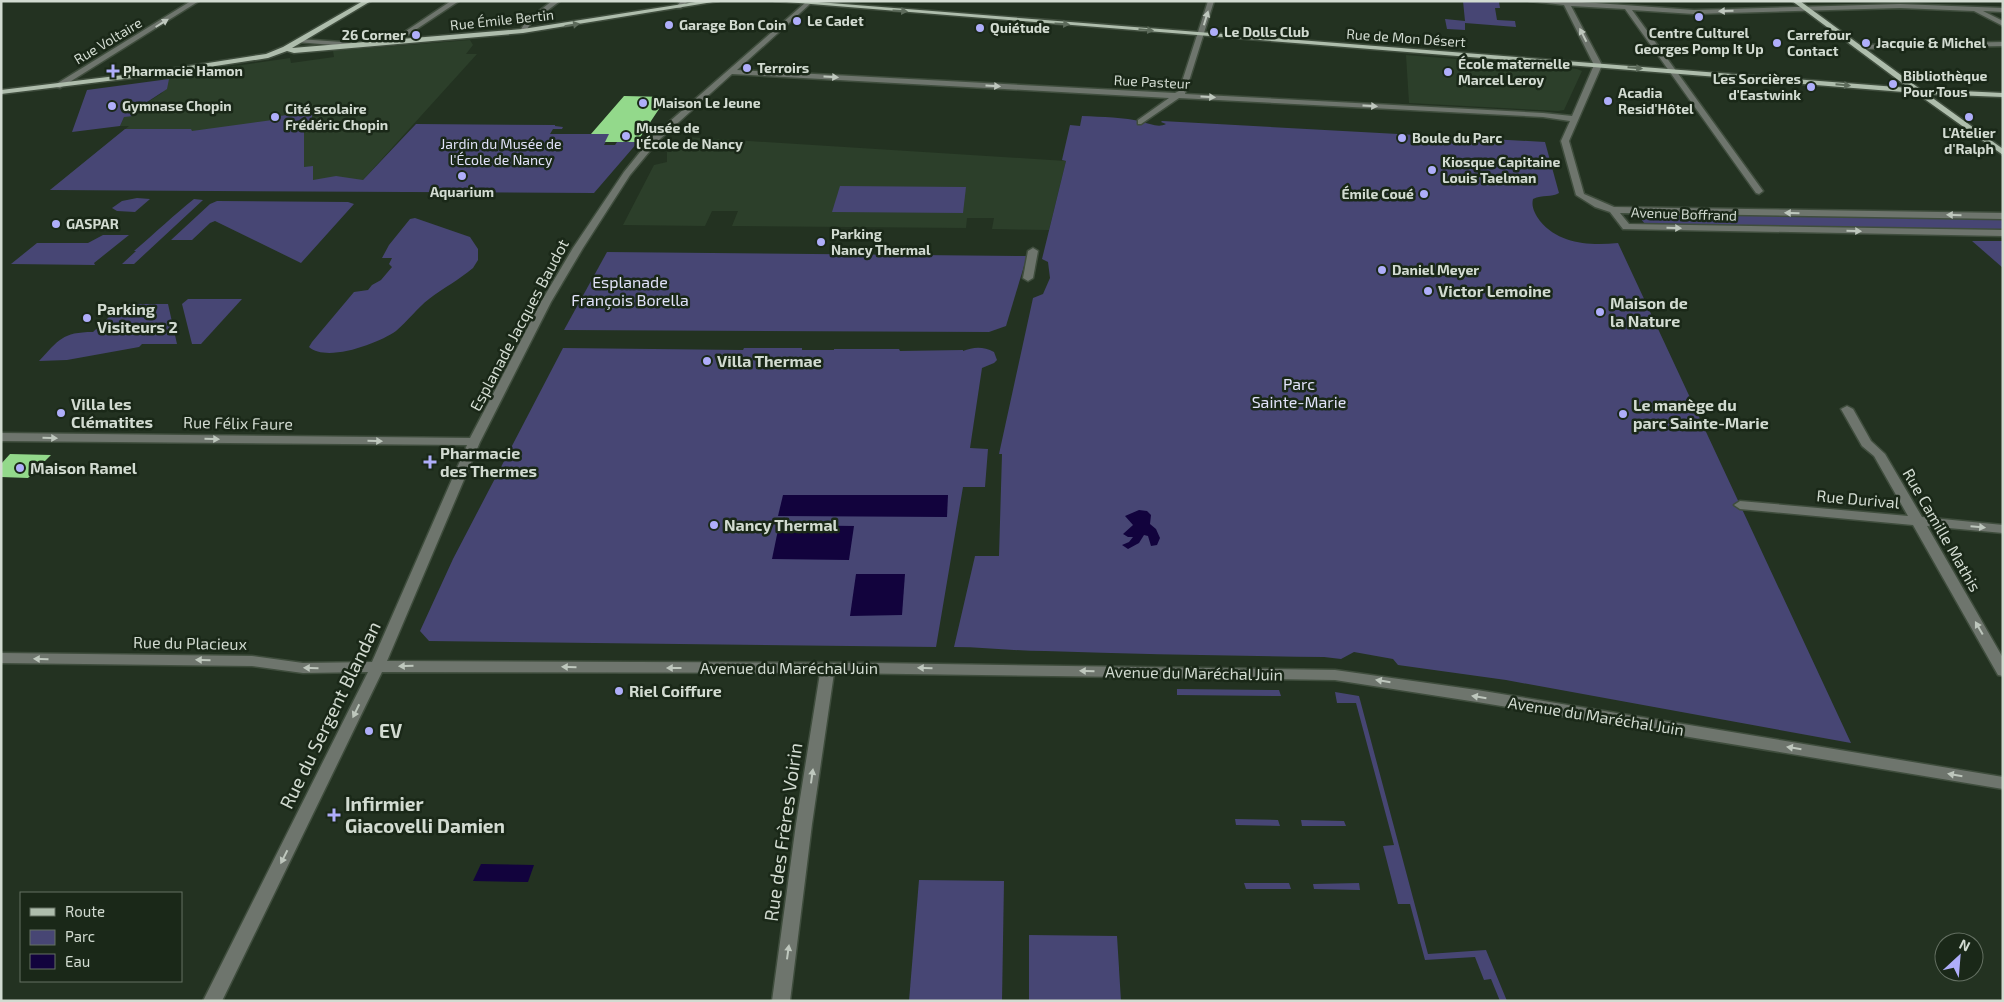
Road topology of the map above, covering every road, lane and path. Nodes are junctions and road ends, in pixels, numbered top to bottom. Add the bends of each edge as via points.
1 (196, 1) edge
2 (368, 1) edge
3 (456, 1) edge
4 (557, 1) edge
5 (686, 1) edge
6 (716, 1) edge
7 (777, 1) edge
8 (1211, 1) edge
9 (1532, 1) edge
10 (1656, 1) edge
11 (1795, 1) edge
12 (808, 2) edge
13 (1566, 2) edge
14 (837, 4) edge
15 (1932, 4) edge
16 (680, 7) junction
17 (1627, 8) junction
18 (1804, 9) junction
19 (1973, 9) junction
20 (2003, 10) edge
21 (1662, 11) junction
22 (2003, 24) edge
23 (523, 31) junction
24 (1201, 35) junction
25 (299, 41) junction
26 (392, 43) junction
27 (2003, 44) edge
28 (356, 45) junction
29 (1858, 47) junction
30 (286, 49) junction
31 (1598, 65) junction
32 (730, 72) junction
33 (1672, 72) junction
34 (57, 86) junction
35 (1917, 91) junction
36 (1, 92) edge
37 (2003, 95) edge
38 (1178, 96) junction
39 (1573, 119) junction
40 (1141, 122) dead end
41 (2003, 153) edge
42 (1760, 191) dead end
43 (1613, 210) junction
44 (2003, 216) edge
45 (2003, 234) edge
46 (1033, 251) dead end
47 (1028, 278) dead end
48 (1847, 410) dead end
49 (1, 437) edge
50 (474, 442) junction
51 (1740, 505) dead end
52 (1918, 521) junction
53 (2003, 529) edge
54 (1, 658) edge
55 (377, 667) junction
56 (828, 668) junction
57 (2003, 671) edge
58 (2003, 783) edge
59 (212, 1001) edge
60 (781, 1001) edge

34 -> 1 street, Rue Voltaire
2 - 25 main road
3 - 26 street
4 - 23 street via 526,24
5 - 16 street
6 - 16 main road, Rue Émile Bertin
7 - 12 main road, Rue de Mon Désert
24 -> 8 street
9 - 13 street
10 - 21 street
11 - 18 main road
12 - 14 main road, Rue de Mon Désert
12 - 32 street
13 - 17 street
31 -> 13 street
14 -> 24 main road, Rue de Mon Désert
15 - 18 street
15 - 19 street
23 -> 16 main road, Rue Émile Bertin
17 - 21 street
17 - 33 street
18 -> 21 street
18 - 29 main road
19 - 20 street
19 - 22 street
23 - 26 main road, Rue Émile Bertin
24 - 31 main road, Rue de Mon Désert
24 - 38 street
25 - 28 street, Rue Émile Bertin
25 - 30 main road
26 - 28 main road, Rue Émile Bertin
27 - 29 street
28 - 30 main road, Rue Émile Bertin
29 - 35 main road
30 - 34 main road, Rue Émile Bertin via 268,56
31 -> 33 main road, Rue de Mon Désert
31 - 39 street
32 -> 38 street, Rue Pasteur
32 - 50 street, Esplanade Jacques Baudot via 656,138 627,174 550,294
33 -> 35 main road, Rue de Mon Désert
33 - 42 street
34 - 36 main road, Rue Émile Bertin
35 - 37 main road, Rue de Mon Désert
35 - 41 main road
38 -> 39 street, Rue Pasteur via 1543,114
38 - 40 street
39 - 43 street via 1565,141 1580,195
44 -> 43 street, Avenue Boffrand
43 -> 45 street, Avenue Boffrand via 1626,227
46 - 47 street
48 - 52 street, Rue Camille Mathis via 1866,443 1879,454
49 -> 50 street, Rue Félix Faure
50 - 55 street, Rue du Sergent Blandan
51 - 52 street, Rue Durival
52 -> 53 street, Rue Durival
57 -> 52 street, Rue Camille Mathis
55 -> 54 street, Rue du Placieux via 303,668 252,661
56 -> 55 street, Avenue du Maréchal Juin
55 -> 59 street, Rue du Sergent Blandan
58 -> 56 street, Avenue du Maréchal Juin via 1335,675
60 -> 56 street, Rue des Frères Voirin

